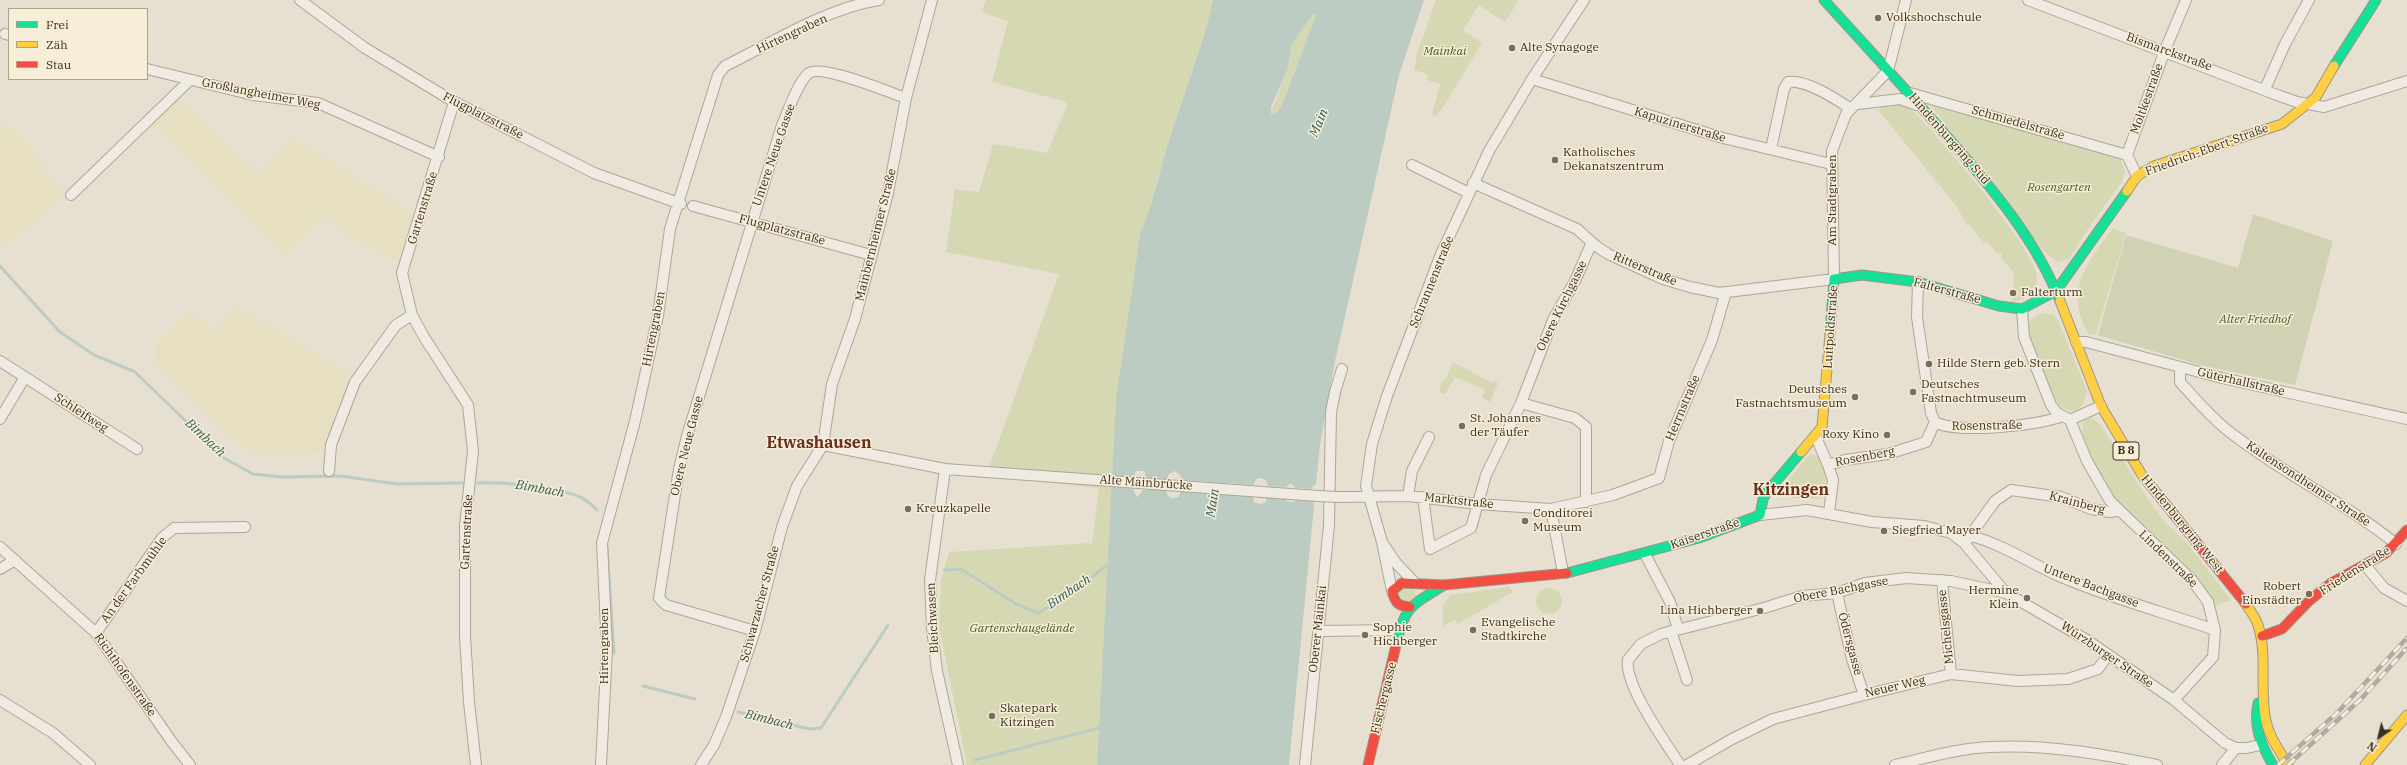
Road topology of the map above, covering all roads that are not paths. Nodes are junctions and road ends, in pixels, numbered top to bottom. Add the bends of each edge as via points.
1 (300, 0) edge
2 (879, 0) edge
3 (930, 0) edge
4 (1584, 0) edge
5 (1824, 0) edge
6 (1906, 0) edge
7 (2028, 0) edge
8 (2186, 0) edge
9 (2309, 0) edge
10 (2376, 0) edge
11 (2165, 50) junction
12 (148, 69) edge
13 (1888, 71) junction
14 (1532, 79) junction
15 (190, 80) junction
16 (2407, 81) edge
17 (2265, 89) junction
18 (1908, 93) junction
19 (906, 98) junction
20 (454, 102) junction
21 (2309, 104) junction
22 (1922, 106) junction
23 (1853, 107) junction
24 (1771, 150) junction
25 (2127, 155) junction
26 (438, 157) junction
27 (1831, 164) junction
28 (1412, 165) dead end
29 (2137, 176) junction
30 (1471, 188) junction
31 (71, 195) dead end
32 (679, 203) junction
33 (693, 206) dead end
34 (751, 222) junction
35 (1592, 242) junction
36 (871, 255) junction
37 (1834, 279) junction
38 (1918, 282) junction
39 (2056, 291) junction
40 (1726, 292) junction
41 (2022, 309) junction
42 (412, 315) junction
43 (2076, 342) junction
44 (0, 361) edge
45 (2180, 367) junction
46 (1342, 369) dead end
47 (25, 377) junction
48 (1521, 403) junction
49 (2101, 406) junction
50 (2066, 418) junction
51 (0, 419) edge
52 (2407, 419) edge
53 (1935, 422) junction
54 (1429, 437) dead end
55 (1816, 437) junction
56 (823, 445) junction
57 (137, 449) dead end
58 (1828, 465) junction
59 (945, 469) junction
60 (329, 471) dead end
61 (1659, 478) joint
62 (1333, 495) junction
63 (1408, 496) junction
64 (1367, 497) junction
65 (1423, 497) junction
66 (1586, 502) junction
67 (1478, 504) junction
68 (1551, 509) junction
69 (2119, 512) junction
70 (1829, 513) junction
71 (1760, 514) junction
72 (245, 527) dead end
73 (2407, 530) edge
74 (1967, 539) junction
75 (1382, 542) junction
76 (2396, 544) junction
77 (0, 547) edge
78 (1645, 554) junction
79 (15, 560) junction
80 (2365, 565) junction
81 (0, 569) edge
82 (1563, 573) junction
83 (1942, 580) junction
84 (1415, 584) junction
85 (1444, 586) junction
86 (1837, 593) junction
87 (2006, 593) junction
88 (1393, 594) junction
89 (2407, 601) edge
90 (1419, 602) junction
91 (1410, 607) junction
92 (1399, 630) junction
93 (1675, 630) junction
94 (2215, 630) junction
95 (755, 631) junction
96 (1318, 631) junction
97 (96, 633) junction
98 (2262, 636) junction
99 (2108, 655) junction
100 (1951, 674) junction
101 (1687, 680) dead end
102 (2262, 691) junction
103 (1864, 694) junction
104 (0, 700) edge
105 (2174, 700) junction
106 (2407, 715) edge
107 (2260, 745) junction
108 (2236, 748) junction
109 (90, 765) edge
110 (190, 765) edge
111 (476, 765) edge
112 (601, 765) edge
113 (701, 765) edge
114 (958, 765) edge
115 (1305, 765) edge
116 (1368, 765) edge
117 (1680, 765) edge
118 (1687, 765) edge
119 (1895, 765) edge
120 (2157, 765) edge
121 (2222, 765) edge
122 (2273, 765) edge
123 (2288, 765) edge
124 (2365, 765) edge

1 - 20 street, Flugplatzstraße via 365,48
2 - 32 street, Hirtengraben via 859,3 803,27 725,66 718,75
3 - 19 street, Mainbernheimer Straße
4 - 14 street, Schrannenstraße
5 - 13 street, Hindenburgring Süd
6 - 13 street
7 - 11 street, Bismarckstraße
8 - 11 street, Moltkestraße
9 - 17 street via 2284,44
10 - 21 street, Friedrich-Ebert-Straße via 2316,97
11 - 17 street, Bismarckstraße
11 - 25 street, Moltkestraße
12 - 15 street, Großlangheimer Weg
13 - 18 street, Hindenburgring Süd
13 - 23 street, Am Stadtgraben
14 - 24 street, Kapuzinerstraße via 1723,138
14 - 30 street, Schrannenstraße via 1495,139
15 - 26 street, Großlangheimer Weg via 253,95 318,103
15 - 31 street
16 - 21 street via 2324,107
17 - 21 street, Bismarckstraße
18 - 22 street, Hindenburgring Süd
18 - 25 street, Schmiedelstraße
19 - 34 street, Untere Neue Gasse via 829,72 815,71 808,74 796,92 782,125
19 - 36 street, Mainbernheimer Straße via 888,193
20 - 26 street, Gartenstraße
20 - 32 street, Flugplatzstraße via 594,173
21 - 29 street, Friedrich-Ebert-Straße via 2282,124 2154,166
22 - 23 street via 1900,99 1870,101
22 - 39 street, Hindenburgring Süd via 2008,209 2036,250
23 - 24 street via 1815,89 1794,81 1788,82 1784,89
23 - 27 street, Am Stadtgraben via 1837,133
24 - 27 street, Kapuzinerstraße
25 - 29 street
26 - 42 street, Gartenstraße via 402,273
27 - 37 street, Am Stadtgraben
28 - 30 street, Ritterstraße
29 - 39 street, Friedrich-Ebert-Straße
30 - 35 street, Ritterstraße via 1577,229
30 - 64 street, Schrannenstraße via 1441,254 1387,396 1369,458
32 - 112 street, Hirtengraben via 670,228 658,316 640,399 602,543 607,649
33 - 34 street, Flugplatzstraße
34 - 36 street, Flugplatzstraße
34 - 95 street, Obere Neue Gasse via 679,469 659,598 666,605
35 - 40 street, Ritterstraße via 1601,250 1663,279 1711,292
35 - 48 street, Obere Kirchgasse via 1576,281 1553,320
36 - 56 street, Mainbernheimer Straße via 855,320 832,384
37 - 38 street, Falterstraße via 1862,275
37 - 40 street, Ritterstraße
37 - 55 street, Luitpoldstraße via 1823,423
38 - 41 street, Falterstraße via 1999,306
38 - 53 street, Rosenstraße via 1917,317 1931,413
39 - 41 street
39 - 43 street, Hindenburgring West / B 8
40 - 61 street, Herrnstraße via 1716,337 1669,441
41 - 50 street, Lindenstraße via 2024,337 2051,405
42 - 60 street via 396,324 355,382 331,445
42 - 111 street, Gartenstraße via 468,405 473,451 465,526 465,628
43 - 45 street, Güterhallstraße via 2086,342
43 - 49 street, Hindenburgring West / B 8
44 - 47 street, Schleifweg
45 - 52 street, Güterhallstraße
45 - 76 street, Kaltensondheimer Straße via 2180,382 2237,438 2278,467 2370,523
46 - 62 street, Oberer Mainkai via 1331,412
47 - 51 street
47 - 57 street, Schleifweg
48 - 66 street via 1575,418 1586,427
48 - 67 street, Obere Kirchgasse via 1486,475
49 - 50 street
49 - 98 street, Hindenburgring West / B 8 via 2142,475 2241,597
50 - 53 street, Rosenstraße via 2007,427 1946,426
50 - 69 street, Lindenstraße via 2105,493
53 - 58 street, Rosenberg via 1926,442 1888,454
54 - 63 street via 1412,471
55 - 58 street
55 - 71 street via 1767,492
56 - 59 street, Alte Mainbrücke
56 - 95 street, Schwarzacher Straße via 796,486 780,534
58 - 70 street via 1833,480
59 - 62 street, Alte Mainbrücke, bridge
59 - 114 street, Bleichwasen via 930,580 932,628 937,671
61 - 66 street, Marktstraße
62 - 64 street, Alte Mainbrücke
62 - 96 street, Oberer Mainkai
63 - 64 street, Marktstraße
63 - 65 street, Marktstraße
64 - 75 street, Schrannenstraße
65 - 67 street, Marktstraße
65 - 67 street, Obere Kirchgasse via 1431,550 1471,528
66 - 68 street, Marktstraße
67 - 68 street, Marktstraße
68 - 82 street
69 - 74 street, Krainberg via 2091,509 2061,497 2011,490 1996,502
69 - 94 street, Lindenstraße via 2196,586 2208,602
70 - 71 street, Kaiserstraße via 1786,510
70 - 74 street, Kaiserstraße via 1872,522 1924,526
71 - 78 street, Kaiserstraße via 1716,532
72 - 97 street, An der Farbmühle via 174,528 162,538
73 - 76 street, Friedenstraße
74 - 87 street, Würzburger Straße
74 - 94 street, Untere Bachgasse via 1986,540 2059,576
75 - 84 street
75 - 88 street
76 - 80 street, Friedenstraße
77 - 79 street, Richthofenstraße
78 - 82 street, Kaiserstraße
78 - 93 street via 1670,602
79 - 81 street
79 - 97 street, Richthofenstraße
80 - 89 street via 2384,588
80 - 98 street, Friedenstraße via 2320,591 2282,629
82 - 85 street, Kaiserstraße
83 - 86 street, Obere Bachgasse via 1906,578 1874,581
83 - 87 street, Obere Bachgasse
83 - 100 street, Michelsgasse
84 - 85 street
84 - 88 street via 1402,583
84 - 90 street via 1420,593
85 - 90 street
86 - 93 street, Obere Bachgasse via 1802,596
86 - 103 street, Ödersgasse via 1852,659
87 - 99 street, Würzburger Straße via 2065,626
88 - 91 street via 1400,606
88 - 92 street via 1392,614
90 - 91 street
91 - 92 street, Fischergasse
92 - 96 street
92 - 116 street, Fischergasse
93 - 101 street
93 - 117 street, Obere Bachgasse via 1641,644 1630,656 1627,665 1630,678 1646,711
94 - 105 street, Lindenstraße via 2213,657
95 - 113 street, Schwarzacher Straße via 726,717 714,745
96 - 115 street, Oberer Mainkai
97 - 110 street, Richthofenstraße
98 - 102 street, Hindenburgring West / B 8 via 2265,661
99 - 100 street, Neuer Weg via 2098,669 2068,679 2018,681
99 - 105 street, Würzburger Straße
100 - 103 street, Neuer Weg
102 - 107 street, B 8 via 2256,722
102 - 123 street, B 8 via 2270,733
103 - 118 street, Neuer Weg via 1774,719 1732,738
104 - 109 street via 53,733
105 - 108 street, Würzburger Straße via 2209,730
106 - 124 street
107 - 108 street
107 - 122 street, B 8
108 - 121 street
119 - 120 street via 1989,747 2039,746 2089,752

